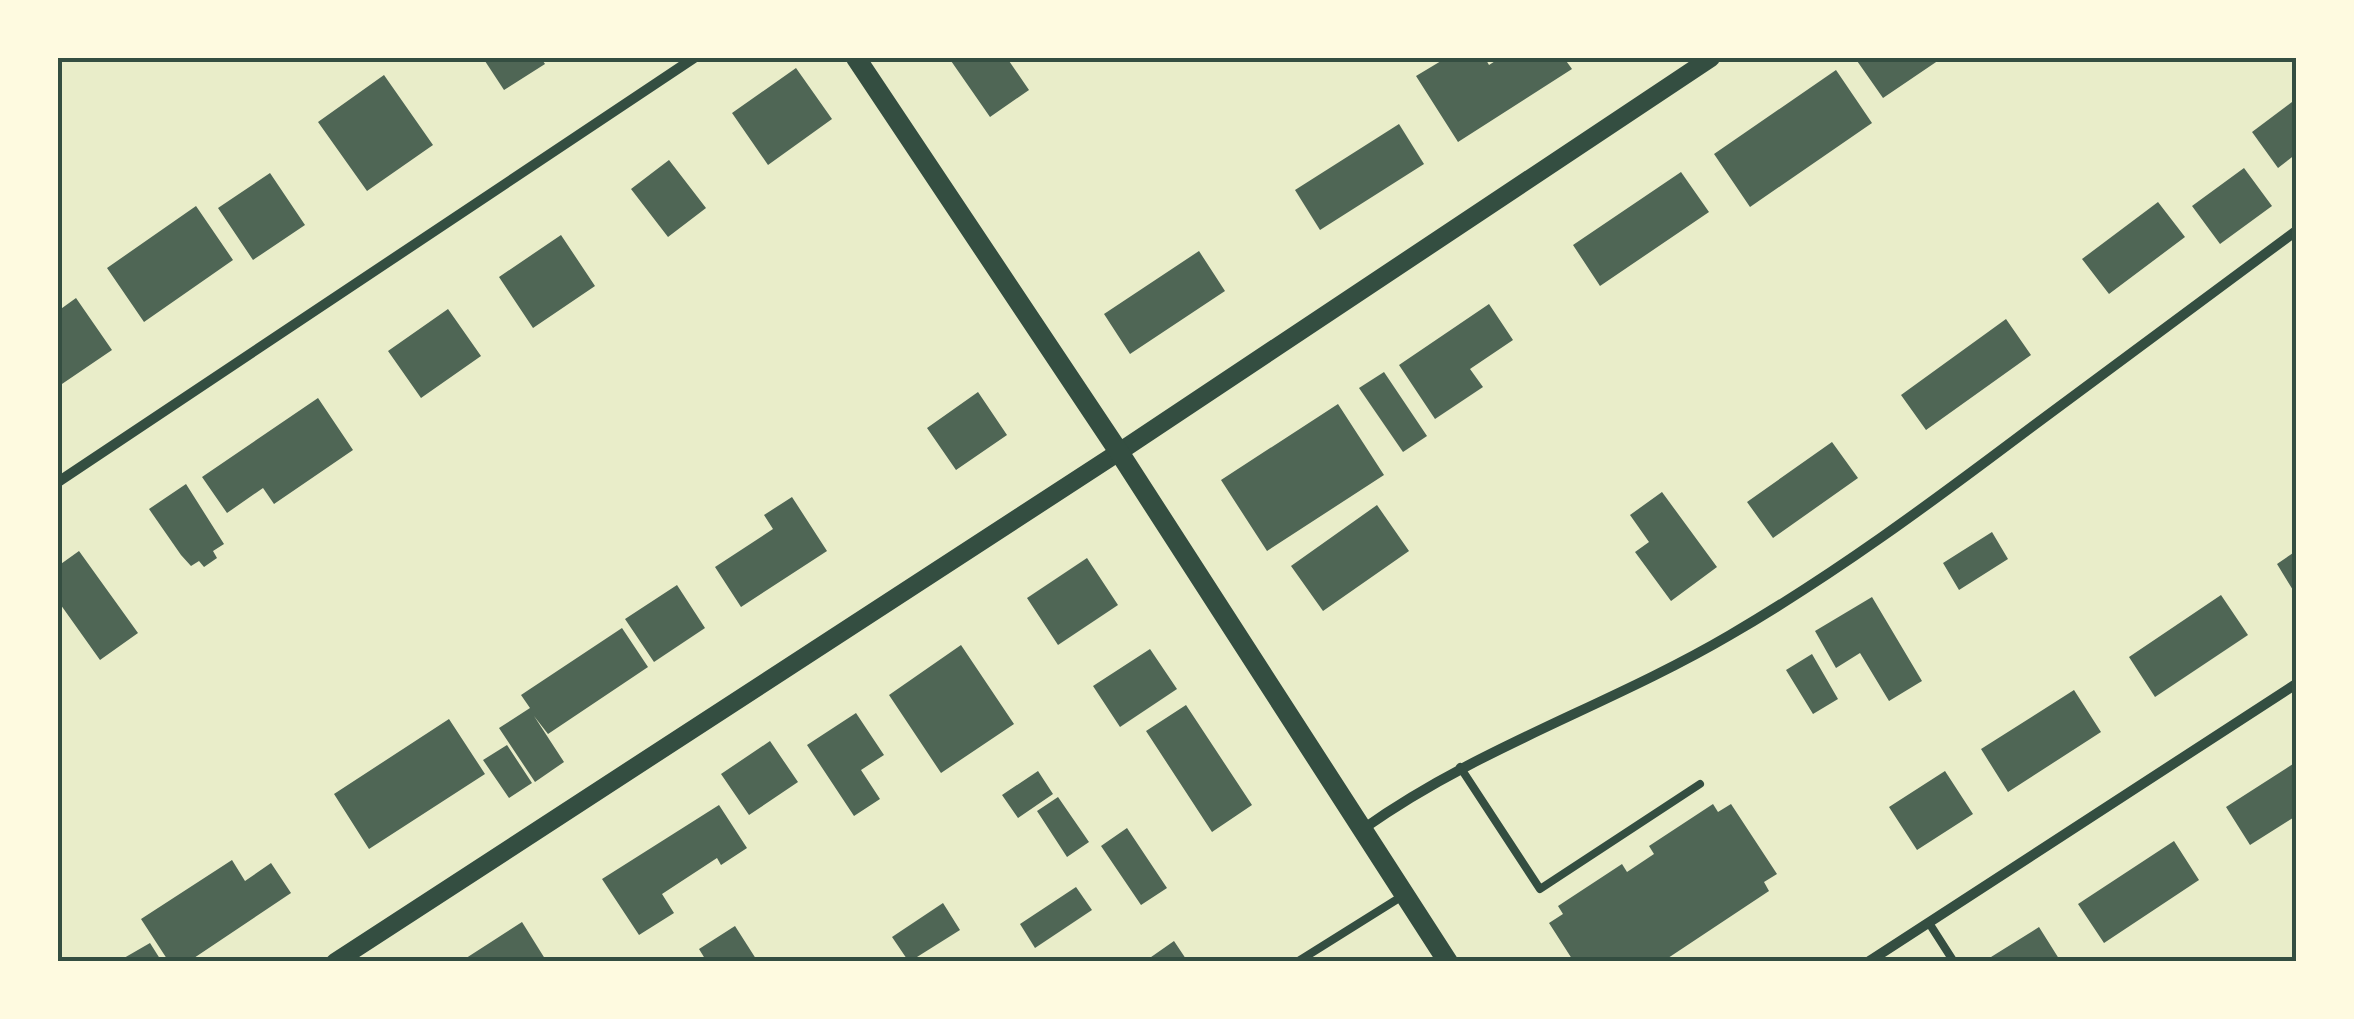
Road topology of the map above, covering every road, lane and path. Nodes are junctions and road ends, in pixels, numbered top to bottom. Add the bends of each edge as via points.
1 (694, 58) edge
2 (856, 58) edge
3 (1711, 58) edge
4 (2296, 231) edge
5 (1119, 452) junction
6 (58, 482) edge
7 (2296, 684) edge
8 (1460, 767) junction
9 (1700, 784) dead end
10 (1363, 830) junction
11 (1404, 894) junction
12 (1929, 923) junction
13 (335, 962) edge
14 (1297, 962) edge
15 (1448, 962) edge
16 (1868, 962) edge
17 (1954, 962) edge

1 - 6 street
2 - 5 main road
3 - 5 street
4 - 8 street via 1824,578 1712,646
5 - 10 main road
5 - 13 street
7 - 12 street
8 - 9 lane via 1540,889
8 - 10 street
10 - 11 main road
11 - 14 lane
11 - 15 main road
12 - 16 street
12 - 17 lane

